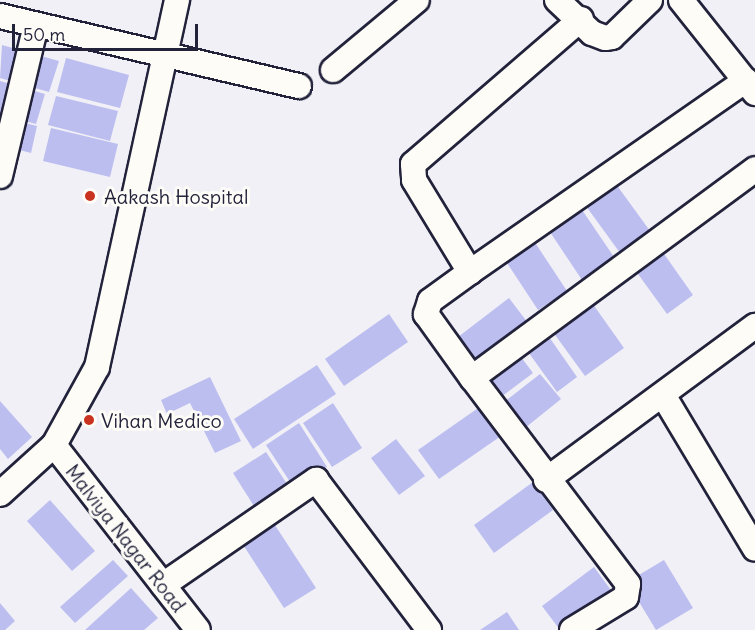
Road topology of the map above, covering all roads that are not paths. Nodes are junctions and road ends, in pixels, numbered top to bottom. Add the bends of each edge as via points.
1 (177, 0) edge
2 (417, 0) edge
3 (556, 0) edge
4 (650, 0) edge
5 (681, 0) edge
6 (0, 16) edge
7 (581, 19) junction
8 (36, 25) junction
9 (163, 56) junction
10 (333, 70) dead end
11 (299, 86) dead end
12 (751, 87) edge
13 (755, 169) edge
14 (0, 176) edge
15 (470, 272) junction
16 (755, 326) edge
17 (472, 378) junction
18 (663, 395) junction
19 (54, 445) junction
20 (546, 480) junction
21 (0, 494) edge
22 (747, 518) edge
23 (755, 549) edge
24 (163, 585) junction
25 (198, 630) edge
26 (429, 630) edge
27 (572, 630) edge

1 - 9 street
2 - 10 street
3 - 7 street
4 - 7 street via 612,37 598,37
5 - 12 street
6 - 8 street
7 - 15 street via 413,164 414,180
8 - 9 street
8 - 14 street
9 - 11 street
9 - 19 street via 97,367
12 - 15 street
13 - 17 street
15 - 17 street via 430,301 426,314
16 - 18 street
17 - 20 street
18 - 20 street
18 - 22 street
19 - 21 street
19 - 24 street, Malviya Nagar Road
20 - 27 street via 629,590 626,597
22 - 23 street
24 - 25 street, Malviya Nagar Road
24 - 26 street via 316,480

